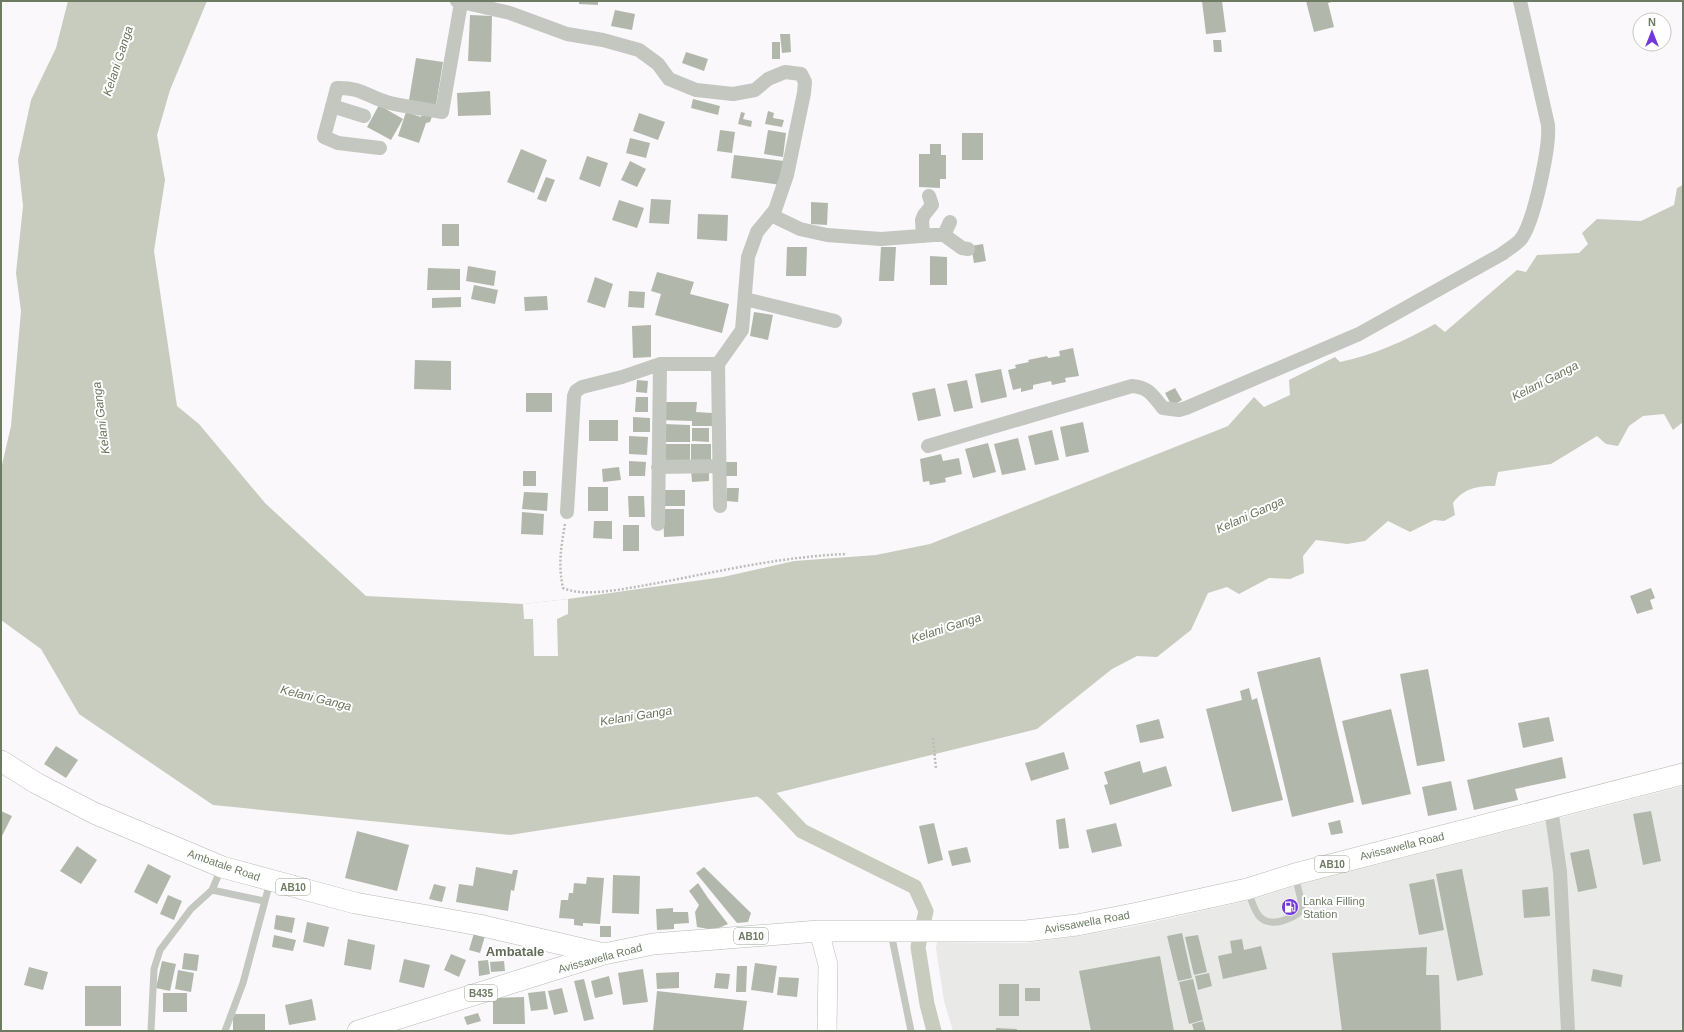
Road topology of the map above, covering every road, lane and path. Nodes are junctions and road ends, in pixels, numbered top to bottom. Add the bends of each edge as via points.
1 (1520, 1) edge
2 (459, 2) edge
3 (332, 106) junction
4 (364, 116) dead end
5 (380, 148) dead end
6 (929, 196) dead end
7 (771, 215) junction
8 (950, 222) dead end
9 (923, 236) junction
10 (944, 236) junction
11 (968, 249) dead end
12 (745, 299) junction
13 (834, 321) dead end
14 (660, 364) junction
15 (718, 364) junction
16 (928, 446) dead end
17 (719, 466) junction
18 (658, 467) junction
19 (720, 506) dead end
20 (567, 512) joint
21 (658, 524) dead end
22 (847, 554) dead end
23 (933, 738) dead end
24 (1, 761) edge
25 (936, 769) dead end
26 (1683, 774) edge
27 (1551, 808) junction
28 (222, 867) junction
29 (1295, 874) junction
30 (270, 880) junction
31 (1247, 889) junction
32 (212, 890) junction
33 (264, 902) junction
34 (819, 931) junction
35 (895, 931) junction
36 (604, 954) junction
37 (151, 1031) edge
38 (225, 1031) edge
39 (358, 1031) edge
40 (826, 1031) edge
41 (911, 1031) edge
42 (1568, 1031) edge

1 - 16 street via 1549,136 1528,223 1522,238 1513,246 1359,334 1186,408 1163,408 1148,390 1132,386
2 - 3 street via 442,112 389,103 348,88 337,88
2 - 7 street via 510,13 567,34 639,50 658,64 669,79 696,90 733,94 755,90 768,79 785,72 801,74 805,82 804,93 787,175
3 - 4 street
3 - 5 street via 324,137 338,144
6 - 9 street via 932,205 922,220
7 - 9 street via 800,229 827,235 881,240
7 - 12 street via 757,232 750,252
8 - 10 street
9 - 10 street
10 - 11 street
12 - 13 street
12 - 15 street via 742,330
14 - 15 street
14 - 18 street
14 - 20 street via 576,391
15 - 17 street
17 - 18 street
17 - 19 street
18 - 21 street
20 - 22 path via 560,552 561,577 563,588 572,592 616,590 769,561
23 - 25 path
24 - 28 main road, Ambatale Road / AB10 via 36,783 94,812
26 - 27 main road, Avissawella Road / AB10
27 - 29 main road, Avissawella Road / AB10
27 - 42 street via 1560,872
28 - 30 main road, Ambatale Road / AB10
28 - 32 lane
29 - 31 main road, Avissawella Road / AB10
29 - 31 lane via 1302,904 1301,911 1296,917 1272,923 1263,920 1257,914
30 - 33 lane
30 - 36 main road, Ambatale Road / AB10 via 355,903 479,924
31 - 35 main road, Avissawella Road / AB10 via 1077,925 1026,931
32 - 33 lane
32 - 37 lane via 191,909 160,950 154,969
33 - 38 lane via 243,983
34 - 35 main road, Avissawella Road / AB10
34 - 36 main road, Avissawella Road / AB10 via 653,944
34 - 40 main road via 828,965
35 - 41 lane
36 - 39 main road, Avissawella Road / B435

